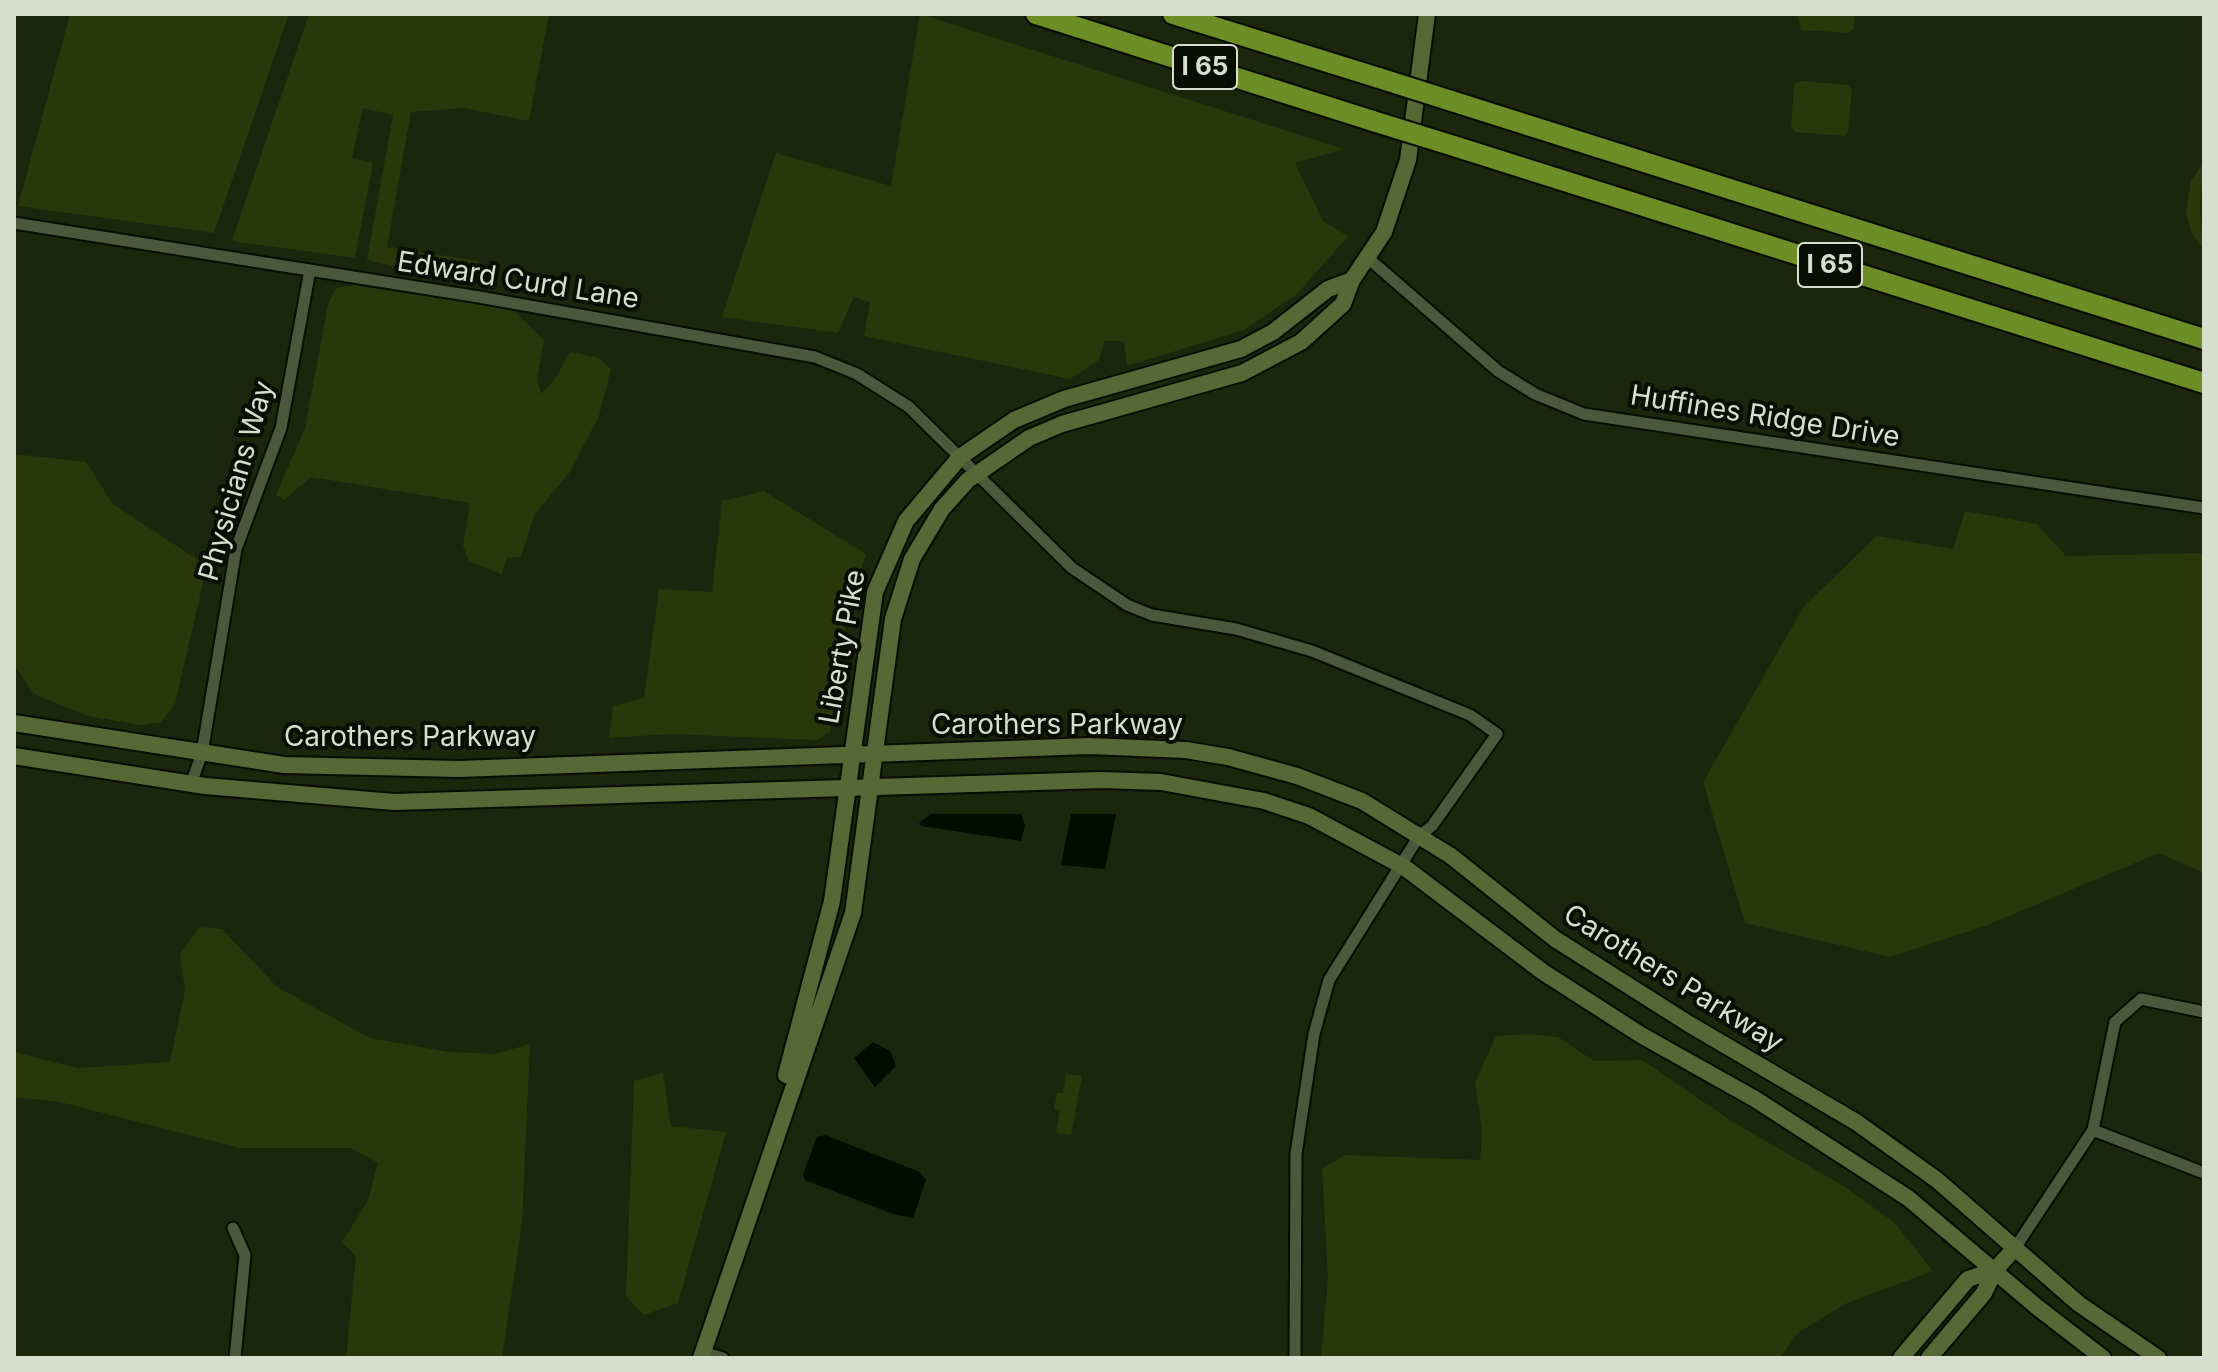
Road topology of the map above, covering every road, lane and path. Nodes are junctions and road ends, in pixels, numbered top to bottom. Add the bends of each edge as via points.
1 (1036, 14) edge
2 (1173, 14) edge
3 (1427, 14) edge
4 (14, 223) edge
5 (1368, 258) junction
6 (310, 270) junction
7 (1352, 280) junction
8 (2204, 339) edge
9 (2204, 383) edge
10 (1123, 384) junction
11 (1129, 406) junction
12 (960, 457) junction
13 (975, 475) junction
14 (2204, 508) edge
15 (14, 723) edge
16 (202, 753) junction
17 (875, 753) junction
18 (850, 754) junction
19 (14, 756) edge
20 (198, 785) junction
21 (871, 787) junction
22 (846, 788) junction
23 (1419, 836) junction
24 (1404, 867) junction
25 (2204, 1012) edge
26 (2093, 1130) junction
27 (2204, 1173) edge
28 (233, 1228) dead end
29 (737, 1245) junction
30 (2015, 1248) junction
31 (1995, 1270) junction
32 (702, 1355) edge
33 (235, 1358) edge
34 (723, 1358) edge
35 (1295, 1358) edge
36 (1901, 1358) edge
37 (1929, 1358) edge
38 (2103, 1358) edge
39 (2158, 1358) edge

1 - 9 highway, I 65 / I 65, bridge
2 - 8 highway, I 65, bridge
3 - 5 main road, Liberty Pike via 1408,160 1393,209
4 - 6 street, Edward Curd Lane
5 - 7 main road, Liberty Pike
5 - 14 street, Huffines Ridge Drive via 1498,371 1535,394 1584,414
6 - 12 street, Edward Curd Lane via 815,357 877,385 909,407
6 - 16 street, Physicians Way via 281,428 236,549
7 - 10 main road, Liberty Pike via 1328,289 1273,332 1241,349
7 - 11 main road, Liberty Pike via 1343,304 1277,357 1242,373
10 - 11 main road
10 - 12 main road, Liberty Pike via 1039,408 983,438
11 - 13 main road, Liberty Pike via 1029,438
12 - 13 street, Edward Curd Lane
12 - 18 main road, Liberty Pike via 906,521 882,568
13 - 17 main road, Liberty Pike via 942,509 899,593
13 - 23 street, Edward Curd Lane via 1072,568 1127,605 1312,651 1470,715 1497,734 1432,826
15 - 16 main road, Carothers Parkway
16 - 18 main road, Carothers Parkway via 284,765 443,769
16 - 20 street, Physicians Way
17 - 18 main road, Carothers Parkway
17 - 21 main road, Liberty Pike
17 - 23 main road, Carothers Parkway via 1090,746 1186,750 1297,776 1362,801
18 - 22 main road, Liberty Pike
19 - 20 main road, Carothers Parkway
20 - 22 main road, Carothers Parkway via 394,802
21 - 22 main road, Carothers Parkway
21 - 24 main road, Carothers Parkway via 1101,780 1215,789 1309,816
21 - 29 main road, Liberty Pike via 853,913
22 - 29 main road, Liberty Pike via 825,939
23 - 24 street
23 - 30 main road, Carothers Parkway via 1562,943 1856,1122 1937,1180
24 - 31 main road, Carothers Parkway via 1543,972 1908,1198
24 - 35 street via 1329,980 1314,1034 1296,1154
25 - 26 street via 2141,999 2115,1022
26 - 27 street
26 - 30 street
28 - 33 street via 245,1255
29 - 32 main road, Liberty Pike
30 - 31 main road
30 - 39 main road, Carothers Parkway via 2079,1304
31 - 36 main road via 1968,1279
31 - 37 main road via 1984,1293
31 - 38 main road, Carothers Parkway
32 - 34 street

